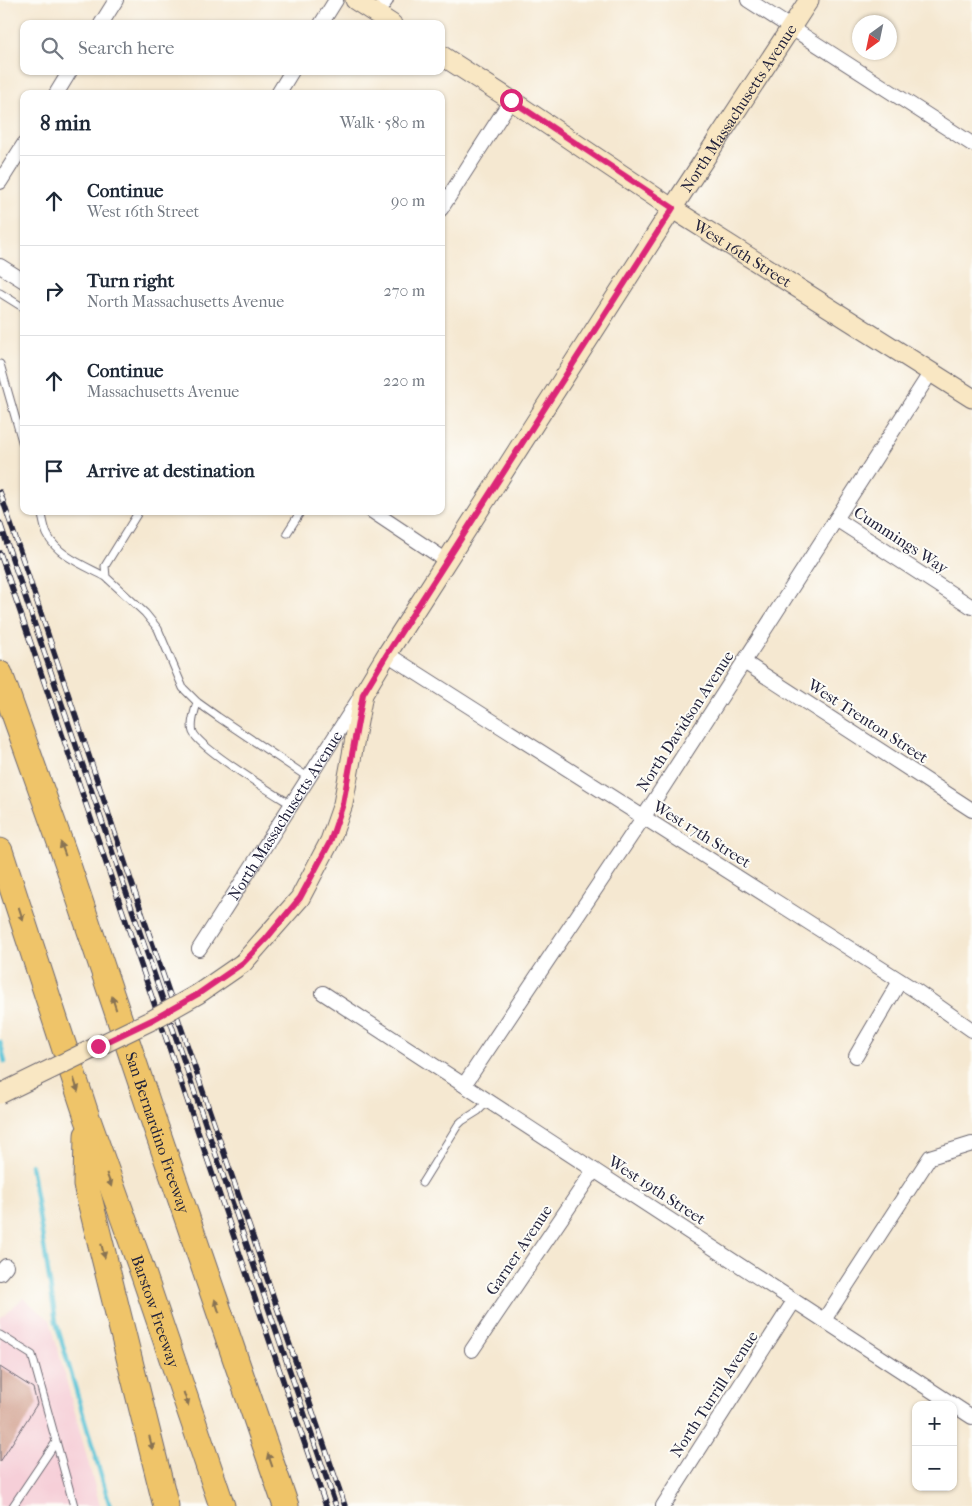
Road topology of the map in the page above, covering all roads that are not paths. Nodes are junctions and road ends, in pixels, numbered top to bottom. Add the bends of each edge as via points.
1 (116, 0) edge
2 (336, 0) edge
3 (355, 0) edge
4 (748, 0) edge
5 (810, 0) edge
6 (385, 13) edge
7 (104, 20) edge
8 (324, 20) edge
9 (791, 28) junction
10 (445, 59) edge
11 (68, 75) edge
12 (290, 75) edge
13 (58, 90) edge
14 (280, 90) edge
15 (511, 100) junction
16 (972, 144) edge
17 (20, 150) edge
18 (0, 182) edge
19 (445, 204) edge
20 (673, 208) junction
21 (0, 266) edge
22 (20, 279) edge
23 (0, 293) edge
24 (20, 306) edge
25 (0, 364) edge
26 (931, 372) junction
27 (972, 398) edge
28 (20, 434) edge
29 (42, 515) edge
30 (137, 515) edge
31 (298, 515) edge
32 (378, 515) edge
33 (836, 519) junction
34 (287, 533) dead end
35 (447, 561) junction
36 (106, 577) junction
37 (972, 607) edge
38 (387, 654) junction
39 (744, 662) junction
40 (0, 674) edge
41 (363, 694) junction
42 (197, 702) junction
43 (309, 778) junction
44 (292, 805) junction
45 (972, 810) edge
46 (643, 818) junction
47 (0, 851) edge
48 (199, 949) dead end
49 (900, 981) junction
50 (324, 993) dead end
51 (972, 1030) edge
52 (856, 1056) dead end
53 (464, 1085) junction
54 (0, 1094) edge
55 (488, 1101) junction
56 (87, 1117) junction
57 (972, 1144) edge
58 (594, 1170) junction
59 (422, 1182) dead end
60 (794, 1301) junction
61 (824, 1320) junction
62 (0, 1335) edge
63 (472, 1350) dead end
64 (972, 1417) edge
65 (56, 1442) junction
66 (13, 1506) edge
67 (74, 1506) edge
68 (166, 1506) edge
69 (222, 1506) edge
70 (286, 1506) edge
71 (663, 1506) edge

1 - 7 street
2 - 8 street
3 - 6 street
4 - 9 street
5 - 9 street, North Massachusetts Avenue
9 - 16 street
9 - 20 street, North Massachusetts Avenue
10 - 15 street, West 16th Street
11 - 13 street
12 - 14 street
15 - 19 street
15 - 20 street, West 16th Street
17 - 18 street
20 - 26 street, West 16th Street
20 - 35 street, North Massachusetts Avenue
21 - 22 street
23 - 24 lane
25 - 28 lane
26 - 27 street, West 16th Street
26 - 33 street, North Davidson Avenue
29 - 36 lane via 47,534 54,544
30 - 36 lane via 105,566
31 - 34 lane
32 - 35 street
33 - 37 street, Cummings Way
33 - 39 street, North Davidson Avenue
35 - 38 street, North Massachusetts Avenue
36 - 42 lane via 158,629 183,688
38 - 41 street, North Massachusetts Avenue
38 - 46 street, West 17th Street
39 - 45 street, West Trenton Street
39 - 46 street, North Davidson Avenue
70 -> 40 highway, San Bernardino Freeway
41 - 43 street, North Massachusetts Avenue
41 - 54 street, bridge via 343,804 330,842 300,898 266,939 243,963 198,994
42 - 43 lane
42 - 44 lane via 191,726 199,741
43 - 44 street, North Massachusetts Avenue
44 - 48 street, North Massachusetts Avenue
46 - 49 street, West 17th Street
46 - 53 street, North Davidson Avenue
47 -> 56 highway
49 - 51 street, West 17th Street
49 - 52 street
50 - 53 street, West 19th Street
53 - 55 street, West 19th Street
55 - 58 street, West 19th Street
55 - 59 lane via 458,1125
56 -> 68 highway via 86,1185
56 -> 69 highway, Barstow Freeway
57 - 61 street via 930,1157
58 - 60 street, West 19th Street
58 - 63 street, Garner Avenue
60 - 61 street, West 19th Street
60 - 71 street, North Turrill Avenue
61 - 64 street, West 19th Street
62 - 65 lane via 32,1355
65 - 66 lane
65 - 67 lane

